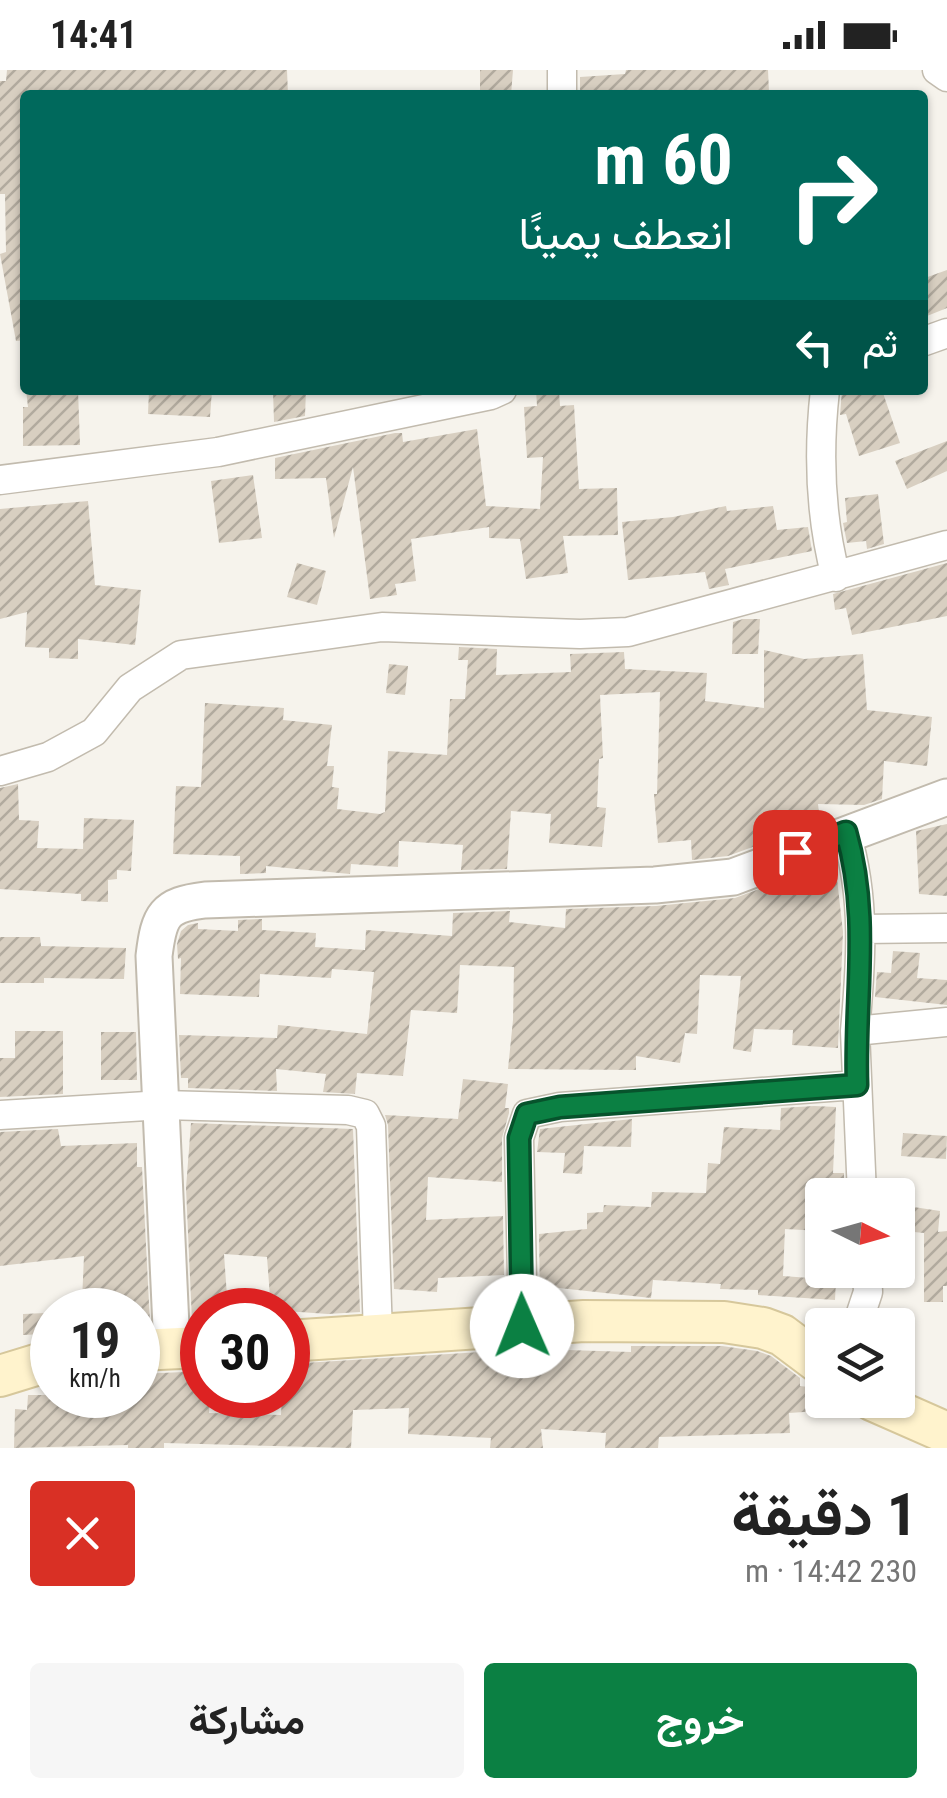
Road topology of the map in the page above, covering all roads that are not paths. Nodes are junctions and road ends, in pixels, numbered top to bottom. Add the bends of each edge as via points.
1 (937, 70) edge
2 (947, 77) edge
3 (491, 395) edge
4 (825, 395) edge
5 (0, 480) edge
6 (947, 545) edge
7 (836, 577) junction
8 (0, 772) edge
9 (947, 797) edge
10 (846, 832) junction
11 (947, 928) edge
12 (861, 929) junction
13 (947, 1022) edge
14 (855, 1031) junction
15 (857, 1085) junction
16 (162, 1105) junction
17 (0, 1115) edge
18 (861, 1178) edge
19 (522, 1326) junction
20 (378, 1335) junction
21 (310, 1340) edge
22 (171, 1348) edge
23 (805, 1352) edge
24 (30, 1367) edge
25 (0, 1376) edge
26 (913, 1418) edge
27 (947, 1433) edge

1 - 2 street
3 - 5 street via 218,452
4 - 7 street via 825,534
6 - 7 street
7 - 8 street via 628,632 382,627 181,655 130,688 94,732
9 - 10 street
10 - 12 street
10 - 16 street via 734,876 675,883 180,903 157,928 154,956
11 - 12 street
12 - 14 street
13 - 14 street
14 - 15 street
15 - 18 street
15 - 19 street via 527,1114 519,1138
16 - 17 street
16 - 20 street via 365,1114 372,1126
16 - 22 street
19 - 20 main road
19 - 23 main road via 724,1322 782,1335
20 - 21 main road
24 - 25 main road
26 - 27 main road

